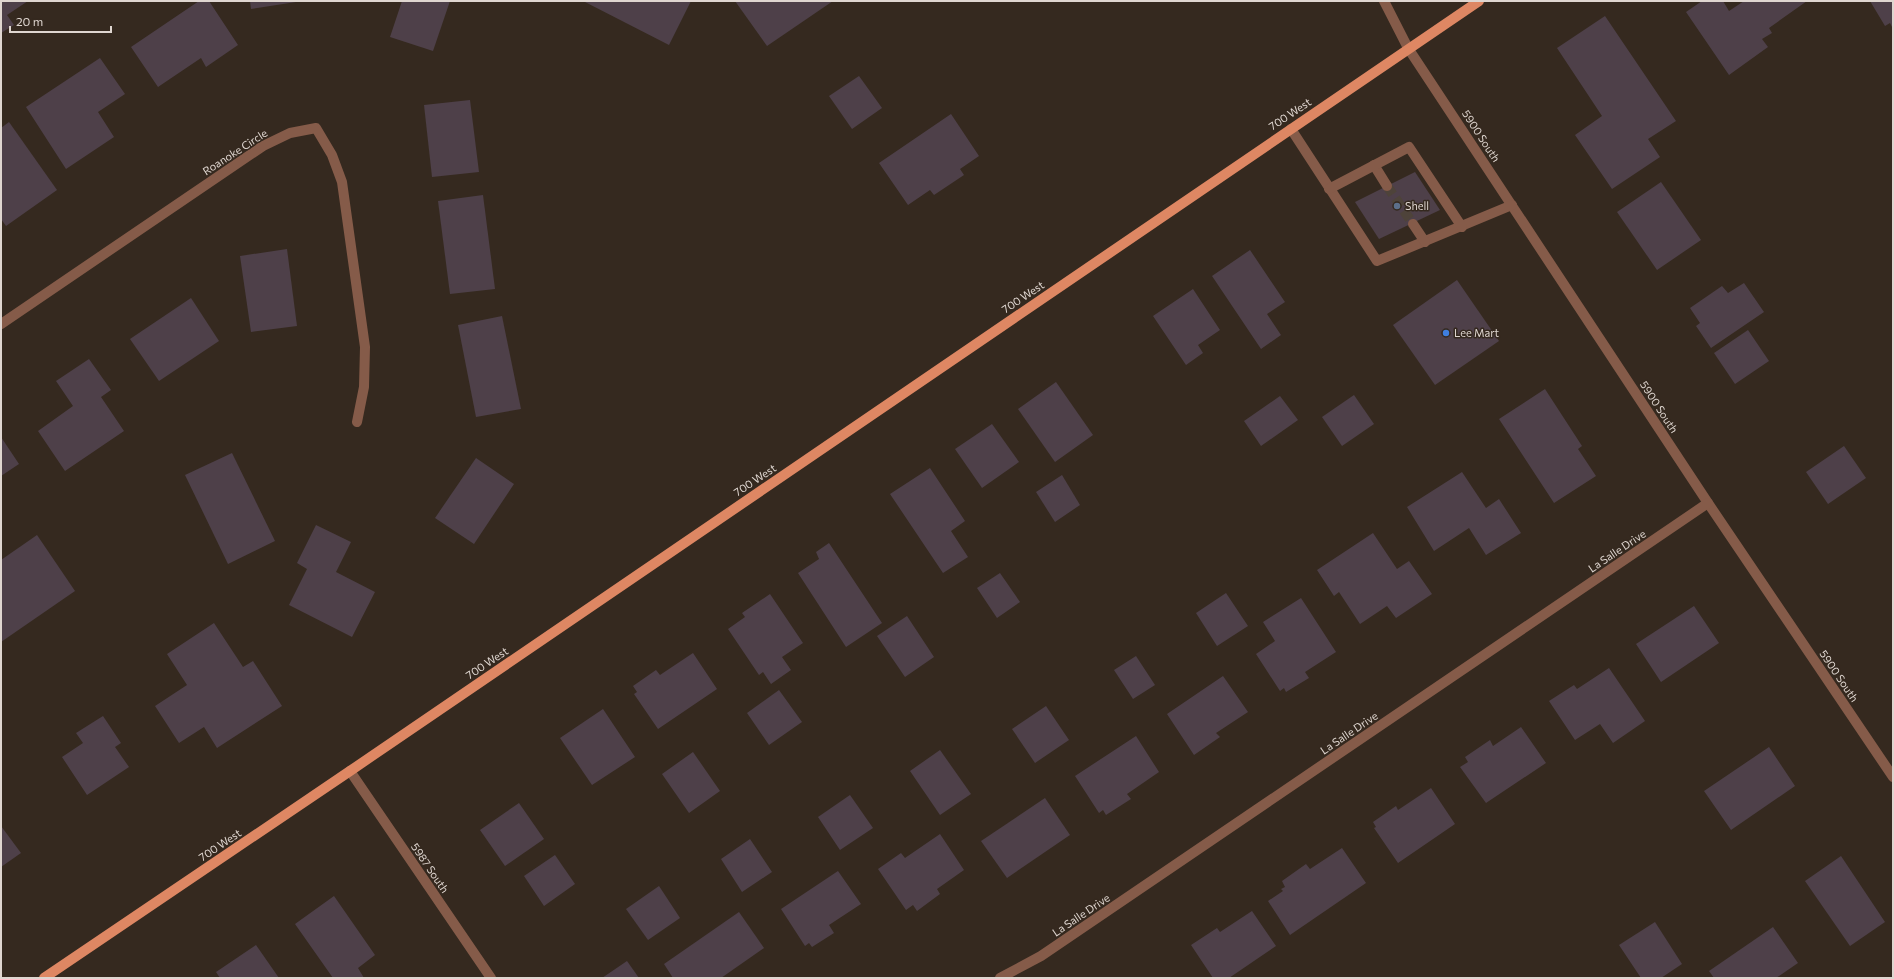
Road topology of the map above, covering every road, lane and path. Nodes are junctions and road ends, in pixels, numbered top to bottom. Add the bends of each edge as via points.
1 (1384, 1) edge
2 (1479, 1) edge
3 (1408, 48) junction
4 (1291, 128) junction
5 (1374, 165) junction
6 (1387, 186) tunnel mouth
7 (1329, 189) junction
8 (1512, 206) junction
9 (1413, 224) tunnel mouth
10 (1462, 228) junction
11 (1425, 242) junction
12 (1, 324) edge
13 (357, 422) dead end
14 (1708, 503) junction
15 (350, 772) junction
16 (1893, 777) edge
17 (44, 978) edge
18 (491, 978) edge
19 (1000, 978) edge

1 - 3 street, 5900 South
2 - 3 main road, 700 West
3 - 4 main road, 700 West
3 - 8 street, 5900 South
4 - 7 street
4 - 15 main road, 700 West
5 - 6 street
5 - 7 street
5 - 10 street via 1409,147
7 - 11 street via 1376,262
8 - 10 street
8 - 14 street, 5900 South
9 - 11 street
10 - 11 street
12 - 13 street, Roanoke Circle via 263,146 290,133 316,128 332,154 342,182 360,307 365,347 364,387
14 - 16 street, 5900 South
14 - 19 street, La Salle Drive via 1048,952
15 - 17 main road, 700 West
15 - 18 street, 5987 South

